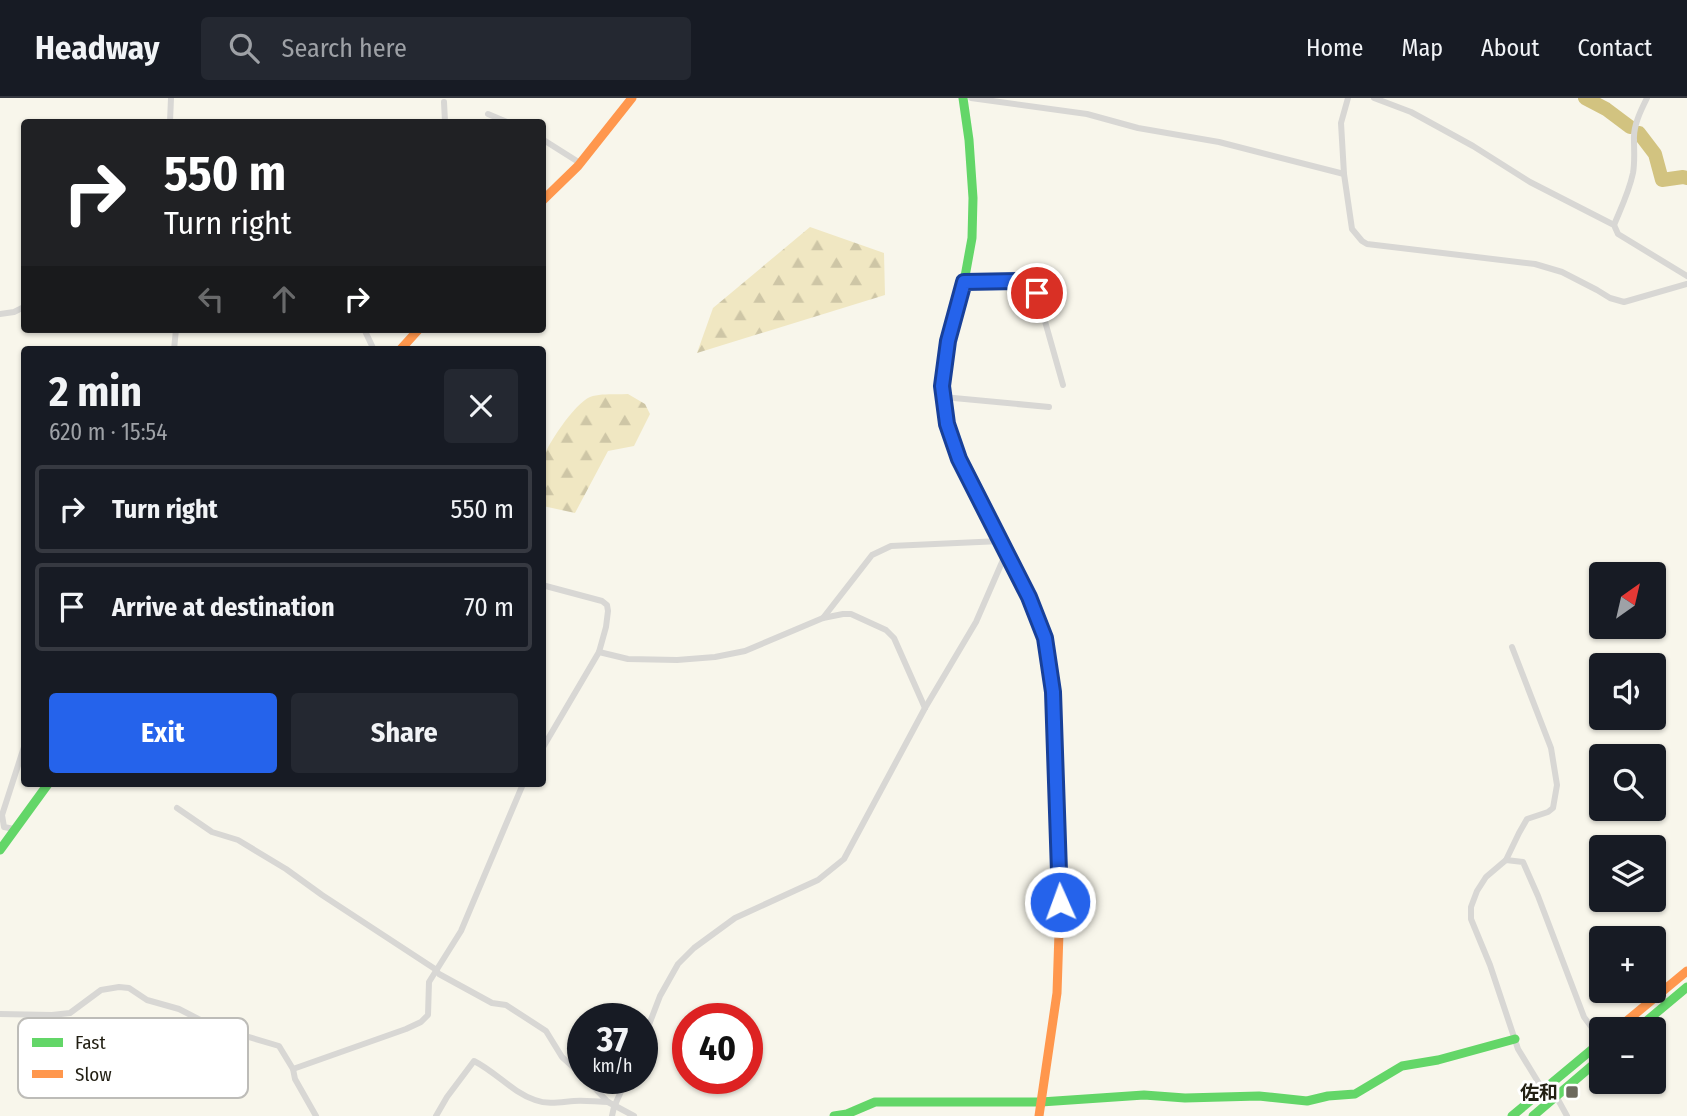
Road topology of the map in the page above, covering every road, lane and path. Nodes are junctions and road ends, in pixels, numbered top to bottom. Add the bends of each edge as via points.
1 (171, 98) edge
2 (632, 98) edge
3 (963, 98) edge
4 (971, 98) edge
5 (1348, 98) edge
6 (1374, 98) edge
7 (1647, 98) edge
8 (444, 102) dead end
9 (488, 114) dead end
10 (170, 119) edge
11 (445, 119) edge
12 (500, 119) edge
13 (546, 142) edge
14 (580, 163) junction
15 (1344, 174) junction
16 (546, 197) edge
17 (1614, 225) junction
18 (1687, 276) edge
19 (964, 282) junction
20 (1687, 284) edge
21 (21, 308) edge
22 (0, 314) edge
23 (415, 333) edge
24 (404, 346) edge
25 (1063, 386) dead end
26 (943, 397) junction
27 (1049, 407) dead end
28 (1001, 541) junction
29 (1006, 553) junction
30 (546, 585) edge
31 (822, 618) junction
32 (1512, 648) dead end
33 (599, 652) junction
34 (925, 708) junction
35 (546, 742) edge
36 (21, 756) edge
37 (46, 787) edge
38 (522, 787) edge
39 (177, 808) dead end
40 (14, 830) junction
41 (0, 850) edge
42 (1506, 860) junction
43 (435, 969) junction
44 (1687, 971) edge
45 (1687, 987) edge
46 (657, 1003) edge
47 (0, 1014) edge
48 (1631, 1017) edge
49 (1651, 1017) edge
50 (196, 1018) edge
51 (1589, 1024) edge
52 (248, 1038) edge
53 (1515, 1039) junction
54 (1589, 1051) edge
55 (567, 1062) edge
56 (1589, 1068) edge
57 (293, 1069) junction
58 (1543, 1090) junction
59 (600, 1094) edge
60 (620, 1094) edge
61 (1556, 1096) junction
62 (608, 1102) junction
63 (1041, 1102) junction
64 (614, 1107) junction
65 (316, 1116) edge
66 (436, 1116) edge
67 (612, 1116) edge
68 (634, 1116) edge
69 (834, 1116) edge
70 (1039, 1116) edge
71 (1512, 1116) edge
72 (1533, 1116) edge
73 (1567, 1116) edge

1 - 10 street
2 - 14 main road
3 - 19 main road via 973,198
4 - 15 street via 1087,114
5 - 15 street via 1341,123
6 - 17 street via 1411,111 1530,182
7 - 17 street via 1636,126 1633,173
8 - 11 street
9 - 12 street
13 - 14 street
14 - 16 main road
15 - 20 street via 1352,229 1367,244 1535,264 1624,302
17 - 18 street via 1618,234
19 - 25 street via 1019,281 1037,293
19 - 26 main road via 948,341
21 - 22 street
23 - 24 main road
26 - 27 street
26 - 28 main road via 959,459
28 - 29 main road
28 - 31 street via 891,546 872,555
29 - 34 street via 976,622
29 - 63 main road via 1045,638 1053,692 1060,902 1057,993
30 - 33 street via 607,605
31 - 33 street via 745,651 715,657 628,659
31 - 34 street via 851,614 886,630 894,638
32 - 42 street via 1552,748 1557,785 1553,808 1527,819
33 - 35 street
34 - 46 street via 844,859 818,880 735,918 694,948 678,964
36 - 40 street via 2,814 4,827
37 - 40 main road
38 - 43 street via 461,931
39 - 43 street via 212,832 238,840 286,869
40 - 41 main road
42 - 51 street via 1523,862
42 - 53 street via 1477,891 1471,919
43 - 55 street via 546,1031
43 - 57 street via 429,982 428,1015 421,1022
44 - 48 main road
45 - 49 main road
47 - 50 street via 71,1013 101,990 119,987
52 - 57 street via 279,1046
53 - 58 street
53 - 63 main road via 1402,1066 1355,1094 1307,1101 1144,1095
54 - 58 main road
56 - 61 main road
57 - 65 street
58 - 61 street
58 - 71 main road
59 - 62 street
60 - 64 street
61 - 72 main road
61 - 73 street
62 - 64 street
62 - 66 street via 553,1104 535,1100 474,1061
63 - 69 main road via 875,1102
63 - 70 main road
64 - 67 street
64 - 68 street

